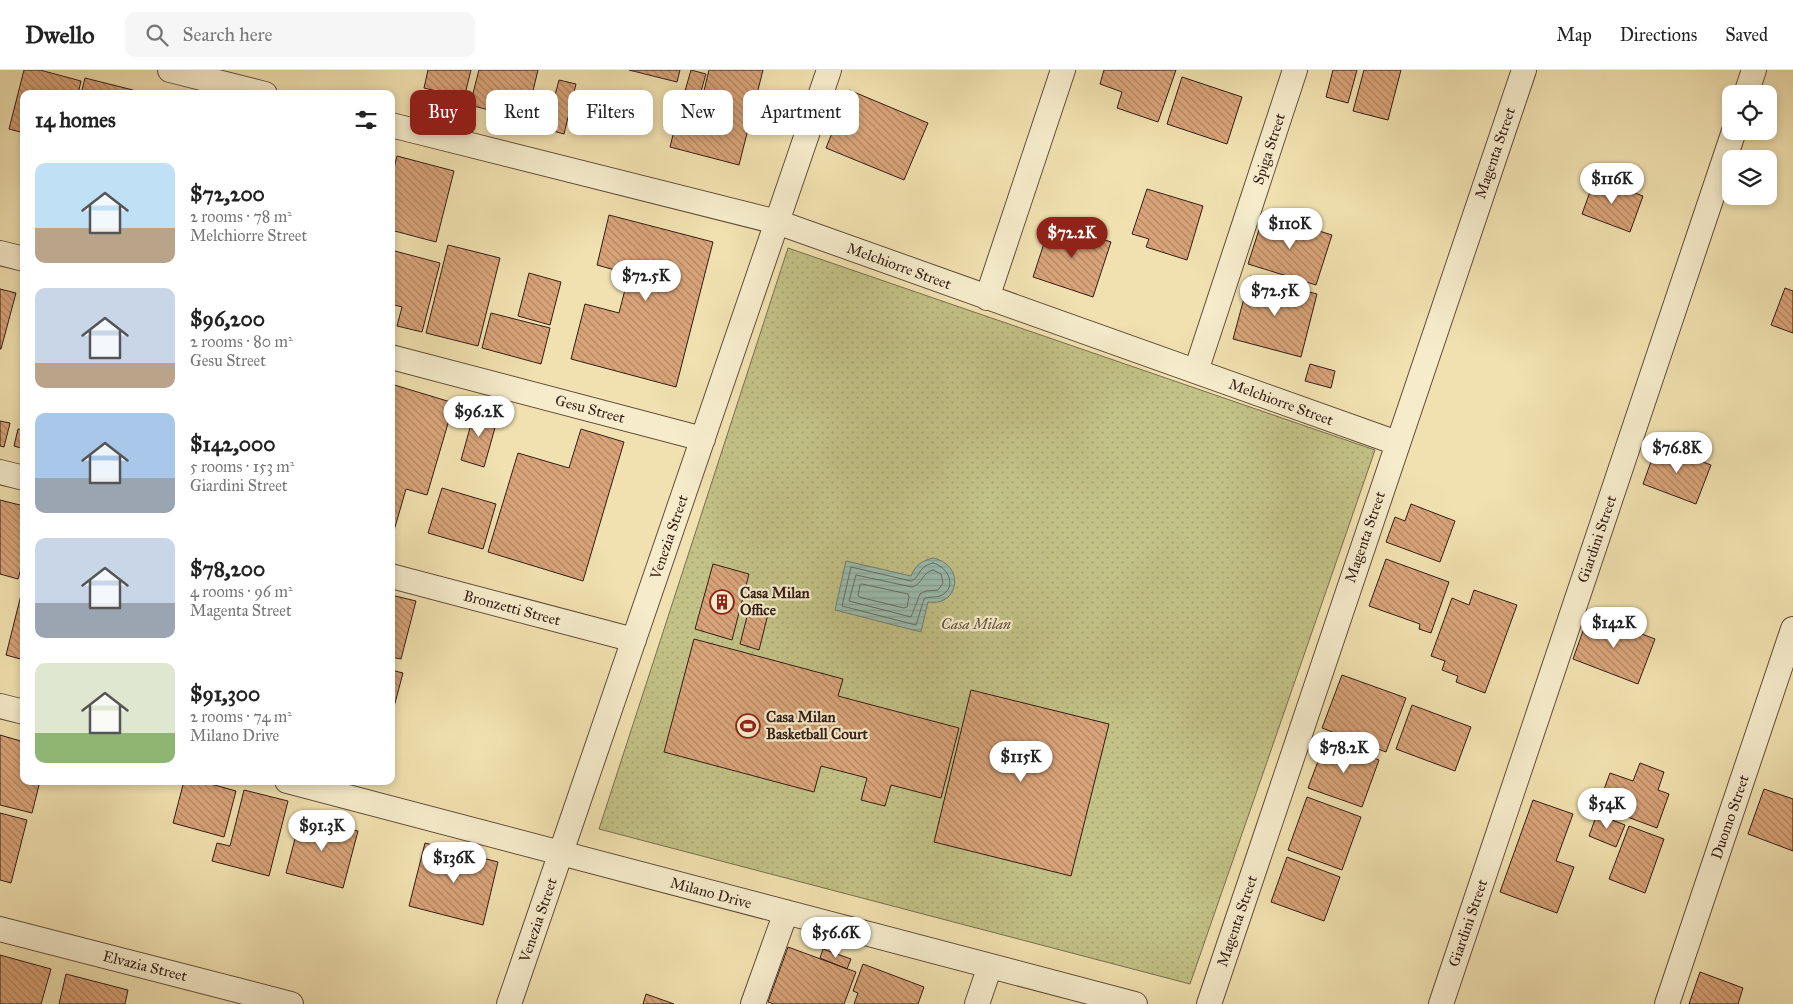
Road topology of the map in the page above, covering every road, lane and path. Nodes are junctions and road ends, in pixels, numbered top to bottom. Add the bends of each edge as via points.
1 (170, 70) edge
2 (830, 70) edge
3 (1063, 70) edge
4 (1295, 70) edge
5 (1524, 70) edge
6 (1754, 70) edge
7 (1749, 85) edge
8 (249, 90) edge
9 (395, 127) edge
10 (1731, 140) edge
11 (777, 222) junction
12 (0, 253) edge
13 (20, 258) edge
14 (987, 298) junction
15 (395, 358) edge
16 (1196, 371) junction
17 (703, 439) junction
18 (1396, 443) junction
19 (0, 472) edge
20 (20, 477) edge
21 (395, 577) edge
22 (1793, 629) edge
23 (634, 640) junction
24 (0, 706) edge
25 (20, 711) edge
26 (302, 785) edge
27 (561, 853) junction
28 (786, 912) junction
29 (0, 929) edge
30 (990, 966) junction
31 (291, 1004) edge
32 (509, 1004) edge
33 (753, 1004) edge
34 (977, 1004) edge
35 (1135, 1004) edge
36 (1209, 1004) edge
37 (1441, 1004) edge
38 (1667, 1004) edge

1 - 8 street
2 - 11 street, Venezia Street
3 - 14 street
4 - 16 street, Spiga Street
5 - 18 street, Magenta Street
6 - 7 street
9 - 11 street, Melchiorre Street
10 - 37 street, Giardini Street
11 - 14 street, Melchiorre Street
11 - 17 street, Venezia Street
12 - 13 street
14 - 16 street, Melchiorre Street
15 - 17 street, Gesu Street
16 - 18 street, Melchiorre Street
17 - 23 street, Venezia Street
18 - 36 street, Magenta Street
19 - 20 street
21 - 23 street, Bronzetti Street
22 - 38 street, Duomo Street
23 - 27 street, Venezia Street
24 - 25 street
26 - 27 street, Milano Drive
27 - 28 street, Milano Drive
27 - 32 street, Venezia Street
28 - 30 street, Milano Drive
28 - 33 street
29 - 31 street, Elvazia Street
30 - 34 street
30 - 35 street, Milano Drive

